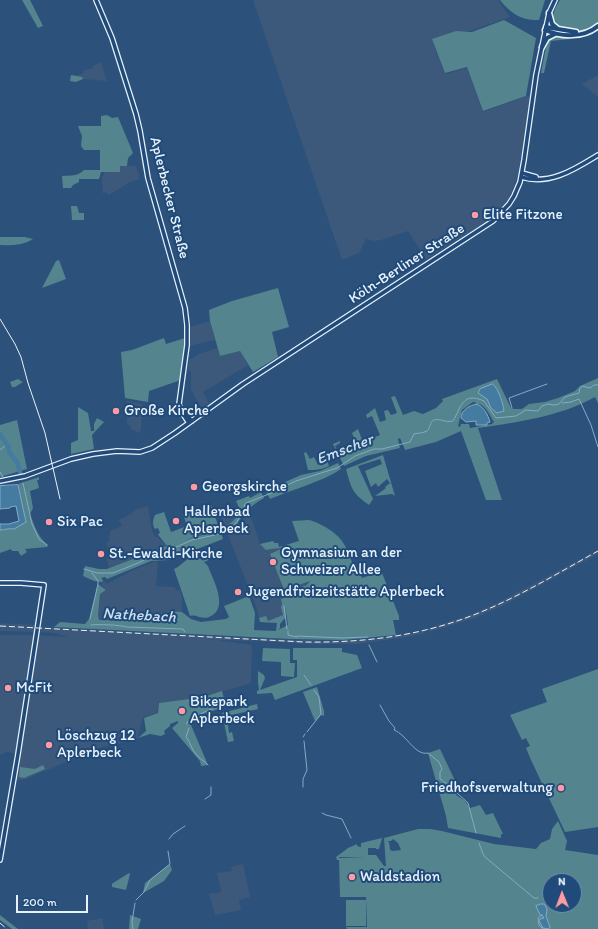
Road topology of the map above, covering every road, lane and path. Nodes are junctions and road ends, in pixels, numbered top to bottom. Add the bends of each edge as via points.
1 (96, 0) edge
2 (554, 0) edge
3 (549, 12) junction
4 (598, 25) edge
5 (545, 29) junction
6 (557, 31) junction
7 (542, 47) junction
8 (598, 155) edge
9 (522, 175) junction
10 (190, 422) junction
11 (0, 482) edge
12 (0, 583) edge
13 (0, 860) edge

1 - 10 main road, Aplerbecker Straße via 112,38 136,114 148,178 186,314 186,352 179,399 180,408
2 - 3 main road, Köln-Berliner Straße
3 - 5 main road, Köln-Berliner Straße
3 - 6 highway
4 - 6 highway via 583,32
5 - 6 highway
5 - 7 main road, Köln-Berliner Straße
6 - 7 highway via 547,38
7 - 9 main road, Köln-Berliner Straße via 530,109
8 - 9 main road via 565,174 540,179
9 - 10 main road, Köln-Berliner Straße via 514,196 501,214 487,225 238,387
10 - 11 main road, Köln-Berliner Straße via 155,447 144,451 93,454
12 - 13 main road via 44,585

